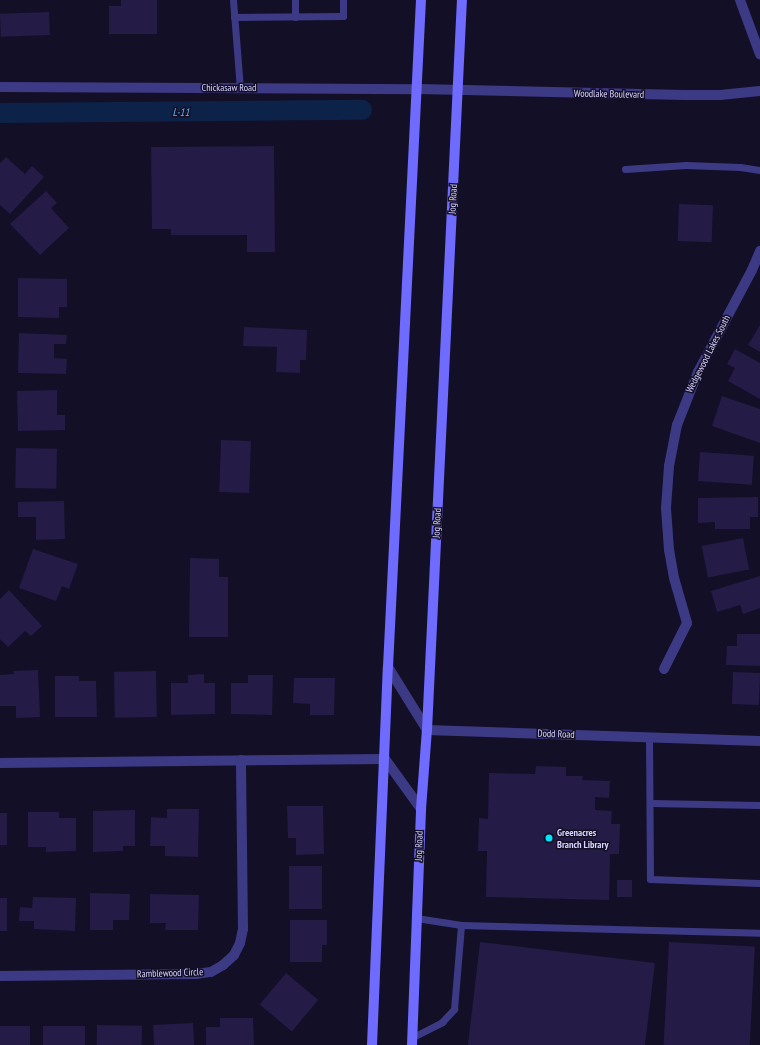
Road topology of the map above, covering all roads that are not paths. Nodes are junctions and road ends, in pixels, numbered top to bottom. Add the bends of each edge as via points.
1 (233, 0) edge
2 (295, 0) edge
3 (343, 0) edge
4 (421, 0) edge
5 (462, 0) edge
6 (740, 0) edge
7 (234, 17) junction
8 (295, 17) junction
9 (760, 54) edge
10 (0, 87) edge
11 (240, 89) junction
12 (418, 90) junction
13 (459, 90) junction
14 (760, 91) edge
15 (625, 169) dead end
16 (760, 170) edge
17 (760, 251) edge
18 (388, 667) junction
19 (664, 669) dead end
20 (427, 730) junction
21 (649, 737) junction
22 (760, 741) edge
23 (385, 758) junction
24 (241, 760) junction
25 (0, 762) edge
26 (650, 803) junction
27 (760, 805) edge
28 (421, 809) junction
29 (760, 883) edge
30 (416, 918) junction
31 (461, 925) junction
32 (760, 933) edge
33 (0, 976) edge
34 (412, 1041) edge
35 (372, 1045) edge

1 - 7 lane
2 - 8 lane
3 - 8 lane via 343,16
4 - 12 main road
5 - 13 main road, Jog Road
6 - 9 street
7 - 8 lane
7 - 11 lane
10 - 11 street, Chickasaw Road
11 - 12 street, Chickasaw Road
12 - 13 street, Chickasaw Road
12 - 18 main road
13 - 14 street, Woodlake Boulevard via 684,95
13 - 20 main road, Jog Road
15 - 16 lane via 686,165
17 - 19 street, Wedgewood Lakes South via 698,372 678,425 669,466 666,508 671,564 687,623
18 - 20 street
18 - 23 main road
20 - 21 street, Dodd Road
20 - 28 main road, Jog Road
21 - 22 street, Dodd Road
21 - 26 lane
23 - 24 street
23 - 28 street
23 - 35 main road
24 - 25 street
24 - 33 street, Ramblewood Circle via 243,929 234,955 223,965 211,972 196,974
26 - 27 lane
26 - 29 lane via 650,879
28 - 30 main road, Jog Road
30 - 31 lane
30 - 34 main road, Jog Road
31 - 32 lane
31 - 34 lane via 454,1008 442,1022

